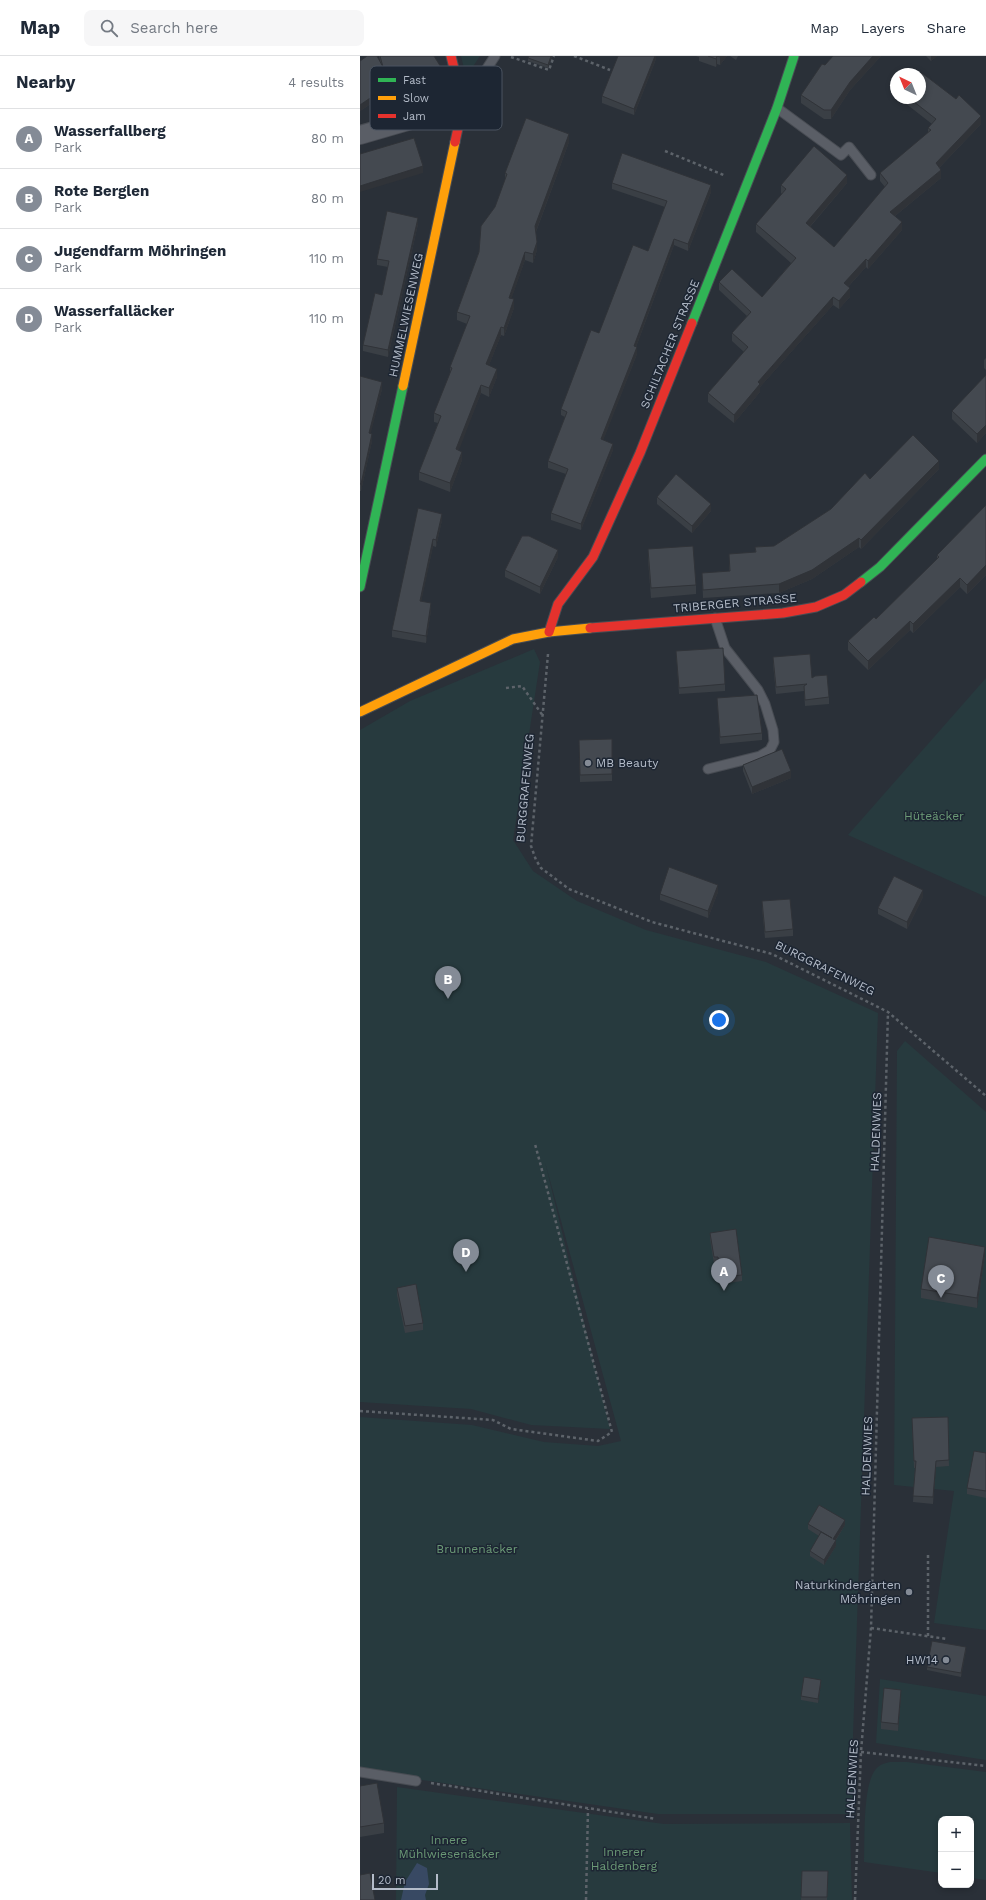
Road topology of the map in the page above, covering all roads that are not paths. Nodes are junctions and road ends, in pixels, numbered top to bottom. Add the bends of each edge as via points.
1 (451, 56) edge
2 (495, 56) edge
3 (794, 56) edge
4 (453, 66) edge
5 (488, 66) edge
6 (777, 108) junction
7 (377, 130) edge
8 (458, 130) edge
9 (360, 135) edge
10 (870, 175) dead end
11 (986, 459) edge
12 (360, 587) edge
13 (714, 617) junction
14 (549, 632) junction
15 (360, 712) edge
16 (708, 769) dead end
17 (360, 1772) edge
18 (416, 1781) road end

1 - 4 street
2 - 5 lane, HUMMELWIESENWEG
3 - 6 street, SCHILTACHER STRASSE
6 - 10 lane via 841,155 849,147
6 - 14 street, SCHILTACHER STRASSE via 640,453 593,557 558,604
7 - 9 street
8 - 12 street, HUMMELWIESENWEG
11 - 13 street, TRIBERGER STRASSE via 880,567 844,595 816,607 784,614
13 - 14 street, TRIBERGER STRASSE
13 - 16 lane via 725,648 758,690 765,704 774,742 770,750 760,756
14 - 15 street via 512,639
17 - 18 lane

